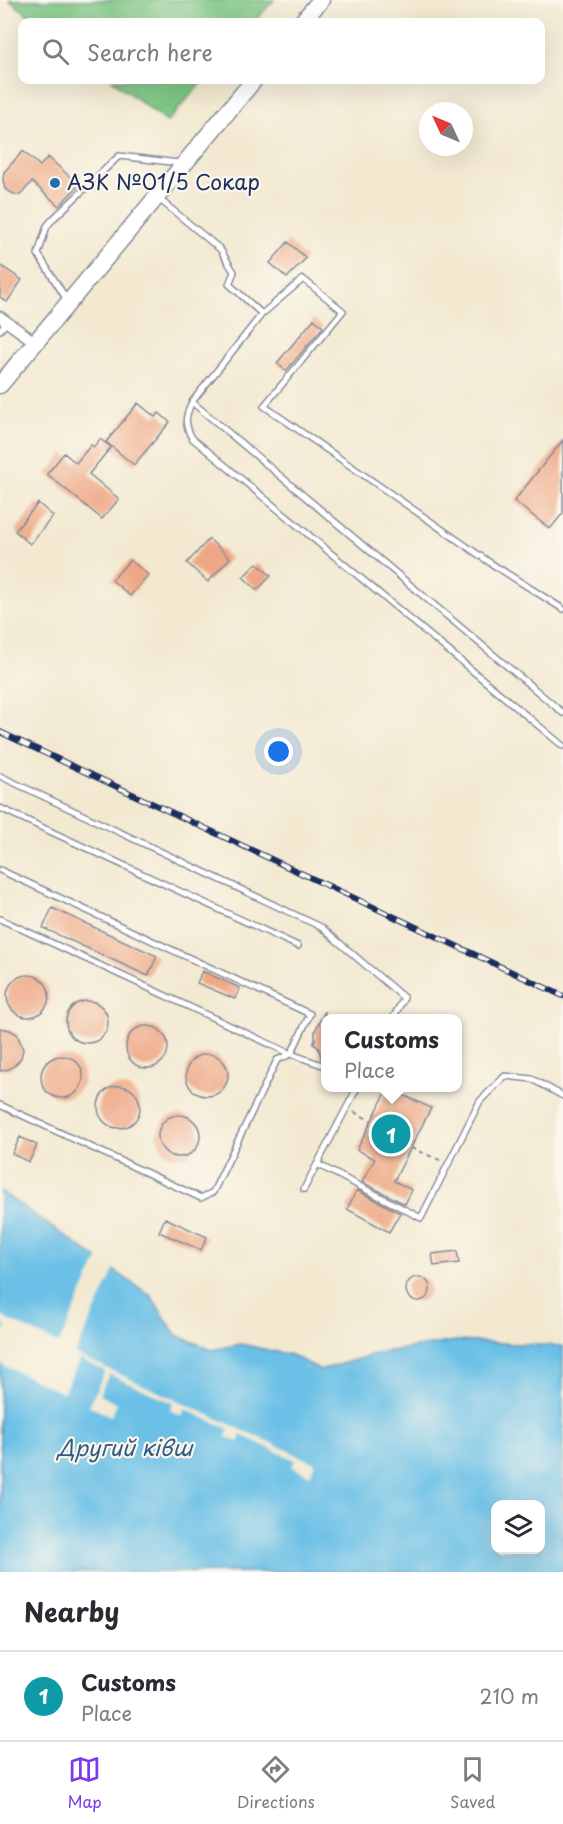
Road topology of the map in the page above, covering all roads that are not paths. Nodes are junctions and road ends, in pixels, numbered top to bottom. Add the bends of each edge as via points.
1 (321, 0) edge
2 (305, 18) edge
3 (252, 84) edge
4 (184, 164) junction
5 (158, 198) junction
6 (68, 301) junction
7 (262, 314) junction
8 (2, 323) edge
9 (35, 342) junction
10 (0, 385) edge
11 (192, 402) junction
12 (563, 609) edge
13 (563, 713) edge
14 (563, 746) edge
15 (0, 776) edge
16 (0, 808) edge
17 (0, 870) edge
18 (0, 918) edge
19 (298, 946) dead end
20 (395, 1014) edge
21 (291, 1054) junction
22 (321, 1065) edge
23 (355, 1092) edge
24 (563, 1096) edge
25 (0, 1106) edge
26 (317, 1164) junction
27 (304, 1189) dead end

1 - 2 main road
3 - 4 main road
4 - 5 main road
4 - 6 lane via 119,156 47,226 38,254
5 - 6 main road
5 - 7 lane via 220,249 234,272 229,284
6 - 9 main road
7 - 11 lane
7 - 12 lane via 303,279 343,311 264,406
8 - 9 street
9 - 10 main road
11 - 13 lane
11 - 14 lane via 185,427 192,438
15 - 20 lane via 321,927 404,998
16 - 19 lane
17 - 21 lane via 310,1014
18 - 21 lane
21 - 22 lane
21 - 25 lane via 277,1060 213,1192 201,1198
23 - 26 lane
24 - 26 lane via 532,1079 505,1076 480,1101 421,1218
26 - 27 lane

